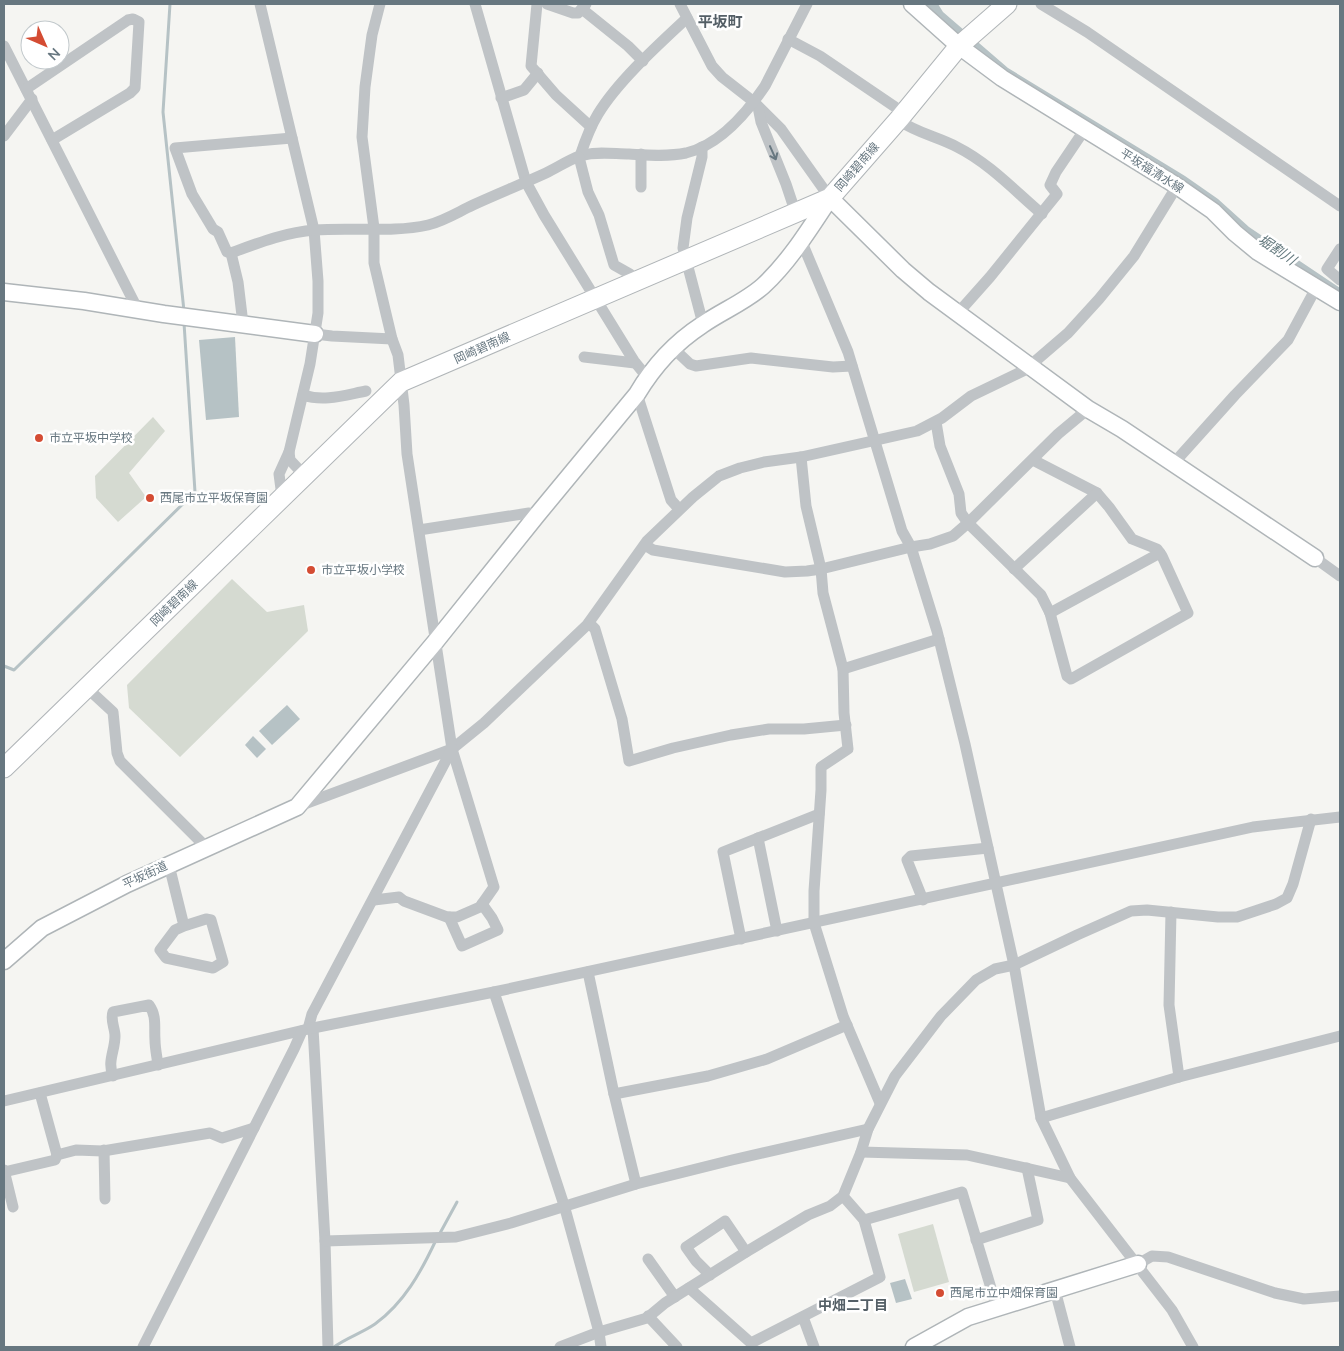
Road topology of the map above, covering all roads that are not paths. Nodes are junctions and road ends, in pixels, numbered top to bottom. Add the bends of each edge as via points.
1 (260, 4) edge
2 (380, 4) edge
3 (474, 4) edge
4 (537, 4) edge
5 (547, 4) edge
6 (680, 4) edge
7 (807, 4) edge
8 (912, 4) edge
9 (1006, 4) edge
10 (1041, 4) edge
11 (584, 6) edge
12 (687, 18) junction
13 (788, 39) junction
14 (963, 42) junction
15 (4, 46) edge
16 (643, 61) junction
17 (538, 73) junction
18 (29, 94) junction
19 (501, 98) junction
20 (756, 104) junction
21 (901, 117) junction
22 (591, 127) junction
23 (1084, 129) junction
24 (4, 136) edge
25 (292, 138) junction
26 (52, 140) junction
27 (702, 147) junction
28 (641, 154) junction
29 (580, 156) junction
30 (526, 182) junction
31 (1177, 186) junction
32 (641, 187) dead end
33 (830, 198) junction
34 (1340, 206) edge
35 (796, 214) junction
36 (1042, 214) junction
37 (374, 228) junction
38 (314, 230) junction
39 (801, 240) junction
40 (1340, 249) edge
41 (231, 253) junction
42 (686, 259) junction
43 (1340, 280) edge
44 (633, 282) junction
45 (1316, 288) junction
46 (4, 292) edge
47 (596, 297) junction
48 (1340, 302) edge
49 (138, 310) junction
50 (958, 313) junction
51 (242, 324) junction
52 (703, 324) junction
53 (315, 334) junction
54 (392, 340) junction
55 (674, 348) junction
56 (584, 357) dead end
57 (636, 362) junction
58 (852, 366) junction
59 (1030, 366) junction
60 (647, 377) junction
61 (401, 382) junction
62 (366, 390) dead end
63 (636, 394) junction
64 (303, 395) junction
65 (1088, 409) junction
66 (936, 422) junction
67 (875, 442) junction
68 (290, 452) junction
69 (801, 457) junction
70 (1033, 460) junction
71 (1173, 464) junction
72 (305, 476) junction
73 (1096, 493) junction
74 (286, 495) junction
75 (679, 509) junction
76 (537, 515) junction
77 (968, 523) junction
78 (419, 530) junction
79 (645, 545) junction
80 (911, 546) junction
81 (1160, 553) junction
82 (1315, 558) joint
83 (821, 569) junction
84 (1014, 569) junction
85 (1340, 576) edge
86 (1050, 613) junction
87 (589, 623) junction
88 (939, 639) junction
89 (436, 641) junction
90 (843, 669) junction
91 (87, 688) junction
92 (846, 725) junction
93 (452, 749) junction
94 (4, 768) edge
95 (297, 807) junction
96 (819, 814) junction
97 (1340, 817) edge
98 (1311, 819) junction
99 (758, 838) junction
100 (207, 848) junction
101 (988, 848) junction
102 (169, 865) junction
103 (997, 884) junction
104 (374, 900) junction
105 (923, 900) junction
106 (482, 904) junction
107 (1171, 912) junction
108 (449, 917) junction
109 (814, 924) junction
110 (184, 926) junction
111 (777, 932) junction
112 (741, 939) junction
113 (4, 961) edge
114 (1014, 965) junction
115 (588, 972) junction
116 (494, 992) junction
117 (847, 1025) junction
118 (307, 1030) junction
119 (1340, 1036) edge
120 (158, 1065) junction
121 (113, 1076) junction
122 (1179, 1077) junction
123 (40, 1092) junction
124 (614, 1094) junction
125 (4, 1101) edge
126 (880, 1103) junction
127 (1041, 1118) junction
128 (254, 1128) junction
129 (868, 1129) junction
130 (104, 1150) junction
131 (861, 1152) junction
132 (57, 1155) junction
133 (1027, 1168) junction
134 (4, 1172) edge
135 (1070, 1178) junction
136 (636, 1184) junction
137 (843, 1196) junction
138 (105, 1200) dead end
139 (564, 1205) junction
140 (13, 1207) dead end
141 (864, 1220) junction
142 (976, 1240) junction
143 (325, 1241) junction
144 (746, 1252) junction
145 (648, 1259) dead end
146 (1138, 1264) junction
147 (710, 1275) junction
148 (689, 1288) junction
149 (1055, 1290) junction
150 (1340, 1296) edge
151 (675, 1297) junction
152 (997, 1308) junction
153 (648, 1316) junction
154 (803, 1317) junction
155 (600, 1332) junction
156 (143, 1347) edge
157 (328, 1347) edge
158 (560, 1347) edge
159 (601, 1347) edge
160 (677, 1347) edge
161 (814, 1347) edge
162 (914, 1347) edge
163 (1070, 1347) edge
164 (1194, 1347) edge

1 - 25 street
2 - 37 street via 372,35 363,128
3 - 19 street
4 - 17 street via 531,66
5 - 11 street via 573,13 578,13
6 - 12 street
7 - 13 street
8 - 14 street, 平坂福清水線
9 - 14 main road, 岡崎碧南線
10 - 34 street via 1087,32
11 - 16 street
12 - 16 street
12 - 20 street via 712,66 722,78
13 - 20 street
13 - 21 street via 820,56
14 - 21 main road, 岡崎碧南線
14 - 23 street, 平坂福清水線 via 1002,78
15 - 18 street
16 - 22 street via 598,113
17 - 19 street via 524,90
17 - 22 street via 556,95
18 - 24 street
18 - 26 street
18 - 26 street via 128,20 139,22 135,88
19 - 30 street
20 - 27 street via 722,135
20 - 33 street via 781,128
20 -> 35 street
21 - 33 main road, 岡崎碧南線
21 - 36 street via 920,133 957,147 983,163
22 - 29 street
23 - 31 street, 平坂福清水線
23 - 36 street via 1056,172 1050,185 1057,194
25 - 38 street
25 - 41 street via 175,148 192,194 207,221 218,232 227,252
26 - 49 street
27 - 28 street via 670,155
27 - 42 street via 684,233
28 - 29 street
28 - 32 street
29 - 30 street
29 - 44 street via 588,192 600,215 614,264 630,274
30 - 37 street via 440,222 425,226
30 - 47 street
31 - 45 street, 平坂福清水線 via 1213,211 1258,252
31 - 59 street via 1134,256 1099,299 1068,333
33 - 35 main road, 岡崎碧南線
33 - 39 street
33 - 50 street via 903,270
35 - 42 main road, 岡崎碧南線
36 - 50 street
37 - 38 street
37 - 54 street via 374,263
38 - 41 street via 270,239
38 - 53 street via 318,289
39 - 52 street via 762,286
39 - 58 street
40 - 43 street via 1327,269
41 - 51 street
42 - 44 main road, 岡崎碧南線
42 - 52 street
44 - 47 main road, 岡崎碧南線
45 - 48 street, 平坂福清水線
45 - 71 street via 1288,340
46 - 49 street
47 - 57 street
47 - 61 main road, 岡崎碧南線
49 - 51 street
50 - 59 street
51 - 53 street
52 - 55 street
53 - 54 street
53 - 64 street
54 - 61 street via 398,355
55 - 58 street via 696,366 751,358
55 - 60 street
56 - 57 street
57 - 60 street
58 - 67 street
59 - 65 street
59 - 66 street via 971,396
60 - 63 street
61 - 72 main road, 岡崎碧南線
61 - 78 street
62 - 64 street via 318,399
63 - 75 street via 671,500
63 - 76 street
64 - 68 street
65 - 70 street
65 - 71 street
66 - 67 street via 917,431
66 - 77 street via 940,446
67 - 69 street
67 - 80 street via 902,531
68 - 72 street via 290,460
68 - 74 street via 279,474 281,489
69 - 75 street via 764,462 719,476
69 - 83 street via 806,506
70 - 73 street
70 - 77 street
71 - 82 street
72 - 74 main road, 岡崎碧南線
73 - 81 street via 1132,539
73 - 84 street
74 - 91 main road, 岡崎碧南線
75 - 79 street
76 - 78 street via 529,513
76 - 89 street
77 - 80 street via 953,536
77 - 84 street
78 - 89 street
79 - 83 street via 653,550 785,572
79 - 87 street
80 - 83 street
80 - 88 street
81 - 86 street
81 - 86 street via 1188,614 1071,679 1067,676
82 - 85 street
83 - 90 street via 823,593
84 - 86 street via 1041,595
87 - 92 street via 595,628 622,718 629,761 730,735 769,729
87 - 93 street via 484,723
88 - 90 street
88 - 101 street
89 - 93 street
89 - 95 street
90 - 92 street
91 - 94 main road, 岡崎碧南線
91 - 100 street via 113,712 120,760
92 - 96 street via 848,749 820,767
93 - 95 street
93 - 104 street
93 - 106 street via 494,886
95 - 100 street, 平坂街道
96 - 99 street
96 - 109 street
97 - 98 street
98 - 103 street via 1253,827
98 - 107 street via 1287,898 1237,917
99 - 111 street
99 - 112 street via 722,852
100 - 102 street, 平坂街道
101 - 103 street
101 - 105 street via 911,856 907,860
102 - 110 street
102 - 113 street, 平坂街道 via 42,928
103 - 105 street
103 - 114 street
104 - 108 street via 399,897
104 - 118 street via 312,1014
105 - 109 street
106 - 108 street via 457,917
106 - 108 street via 498,930 462,946
107 - 114 street via 1131,912
107 - 122 street via 1170,1005
109 - 111 street
109 - 117 street
110 - 110 street via 211,920 223,962 213,968 166,958 160,950 175,930
111 - 112 street
112 - 115 street
114 - 126 street via 995,968 976,980 935,1024 895,1076
114 - 127 street
115 - 116 street
115 - 124 street
116 - 118 street
116 - 139 street
117 - 124 street via 767,1059 708,1076
117 - 126 street
118 - 120 street
118 - 128 street
118 - 143 street
119 - 122 street
120 - 121 street
120 - 121 street via 155,1017 150,1006 113,1012 115,1036 110,1068
121 - 123 street
122 - 127 street
123 - 125 street
123 - 132 street
124 - 136 street
126 - 129 street
127 - 135 street
128 - 130 street via 222,1138 210,1133
128 - 156 street
129 - 131 street
129 - 136 street
130 - 132 street via 76,1150
130 - 138 street
131 - 133 street via 967,1155
131 - 137 street
132 - 134 street via 55,1160
133 - 135 street
133 - 142 street via 1038,1220
134 - 140 street
135 - 146 street
136 - 139 street
137 - 141 street
137 - 144 street
139 - 143 street via 456,1237
139 - 155 street
141 - 142 street via 962,1192
141 - 154 street via 880,1277
142 - 152 street
143 - 157 street
144 - 147 street
144 - 147 street via 725,1221 686,1247
145 - 151 street
146 - 149 street
146 - 150 street via 1152,1256 1168,1258 1275,1293 1304,1298
146 - 164 street
147 - 148 street
148 - 151 street
148 - 154 street via 752,1343
149 - 152 street
149 - 163 street
151 - 153 street
152 - 162 street via 968,1317
153 - 155 street
153 - 160 street
154 - 161 street
155 - 158 street
155 - 159 street

